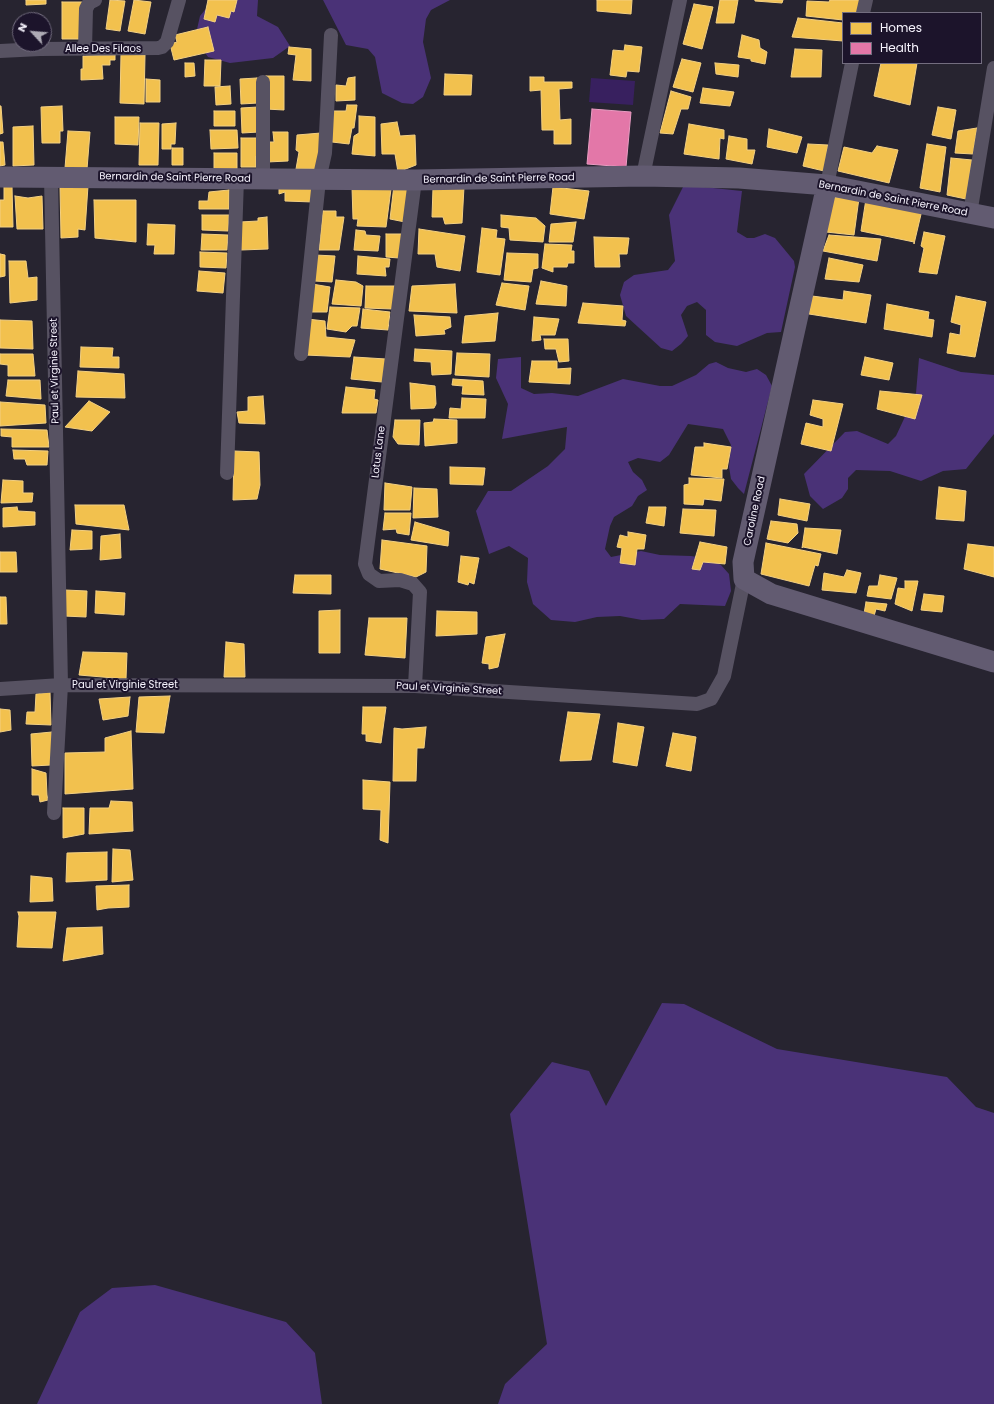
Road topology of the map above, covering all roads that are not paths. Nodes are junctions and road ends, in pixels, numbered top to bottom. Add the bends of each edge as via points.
1 (95, 0) edge
2 (179, 0) edge
3 (680, 0) edge
4 (866, 0) edge
5 (863, 12) edge
6 (331, 35) dead end
7 (85, 49) junction
8 (0, 51) edge
9 (852, 64) edge
10 (994, 68) edge
11 (263, 82) dead end
12 (644, 176) junction
13 (0, 177) edge
14 (51, 177) junction
15 (237, 179) junction
16 (263, 179) junction
17 (320, 180) junction
18 (414, 180) junction
19 (827, 185) junction
20 (970, 214) junction
21 (994, 218) edge
22 (301, 354) dead end
23 (227, 473) dead end
24 (744, 579) junction
25 (994, 662) edge
26 (61, 685) junction
27 (415, 686) junction
28 (0, 689) edge
29 (54, 813) dead end

1 - 7 street via 89,3 86,9
2 - 7 street, Allee Des Filaos via 167,42 162,47
3 - 12 street
4 - 5 street
6 - 17 street via 325,153
7 - 8 street, Allee Des Filaos
9 - 19 street
10 - 20 street
11 - 16 street
12 - 18 main road, Bernardin de Saint Pierre Road
12 - 19 main road, Bernardin de Saint Pierre Road via 739,178
13 - 14 main road, Bernardin de Saint Pierre Road
14 - 15 main road, Bernardin de Saint Pierre Road
14 - 26 street, Paul et Virginie Street
15 - 16 main road, Bernardin de Saint Pierre Road
15 - 23 street
16 - 17 main road, Bernardin de Saint Pierre Road
17 - 18 main road, Bernardin de Saint Pierre Road
17 - 22 street
18 - 27 street, Lotus Lane via 365,564 369,574 379,581 400,580 413,584 420,592
19 - 20 main road, Bernardin de Saint Pierre Road
19 - 24 main road, Caroline Road via 743,562
20 - 21 main road, Bernardin de Saint Pierre Road
24 - 25 main road via 771,594
24 - 27 street, Paul et Virginie Street via 724,676 711,698 697,704
26 - 27 street, Paul et Virginie Street
26 - 28 street, Paul et Virginie Street
26 - 29 street

